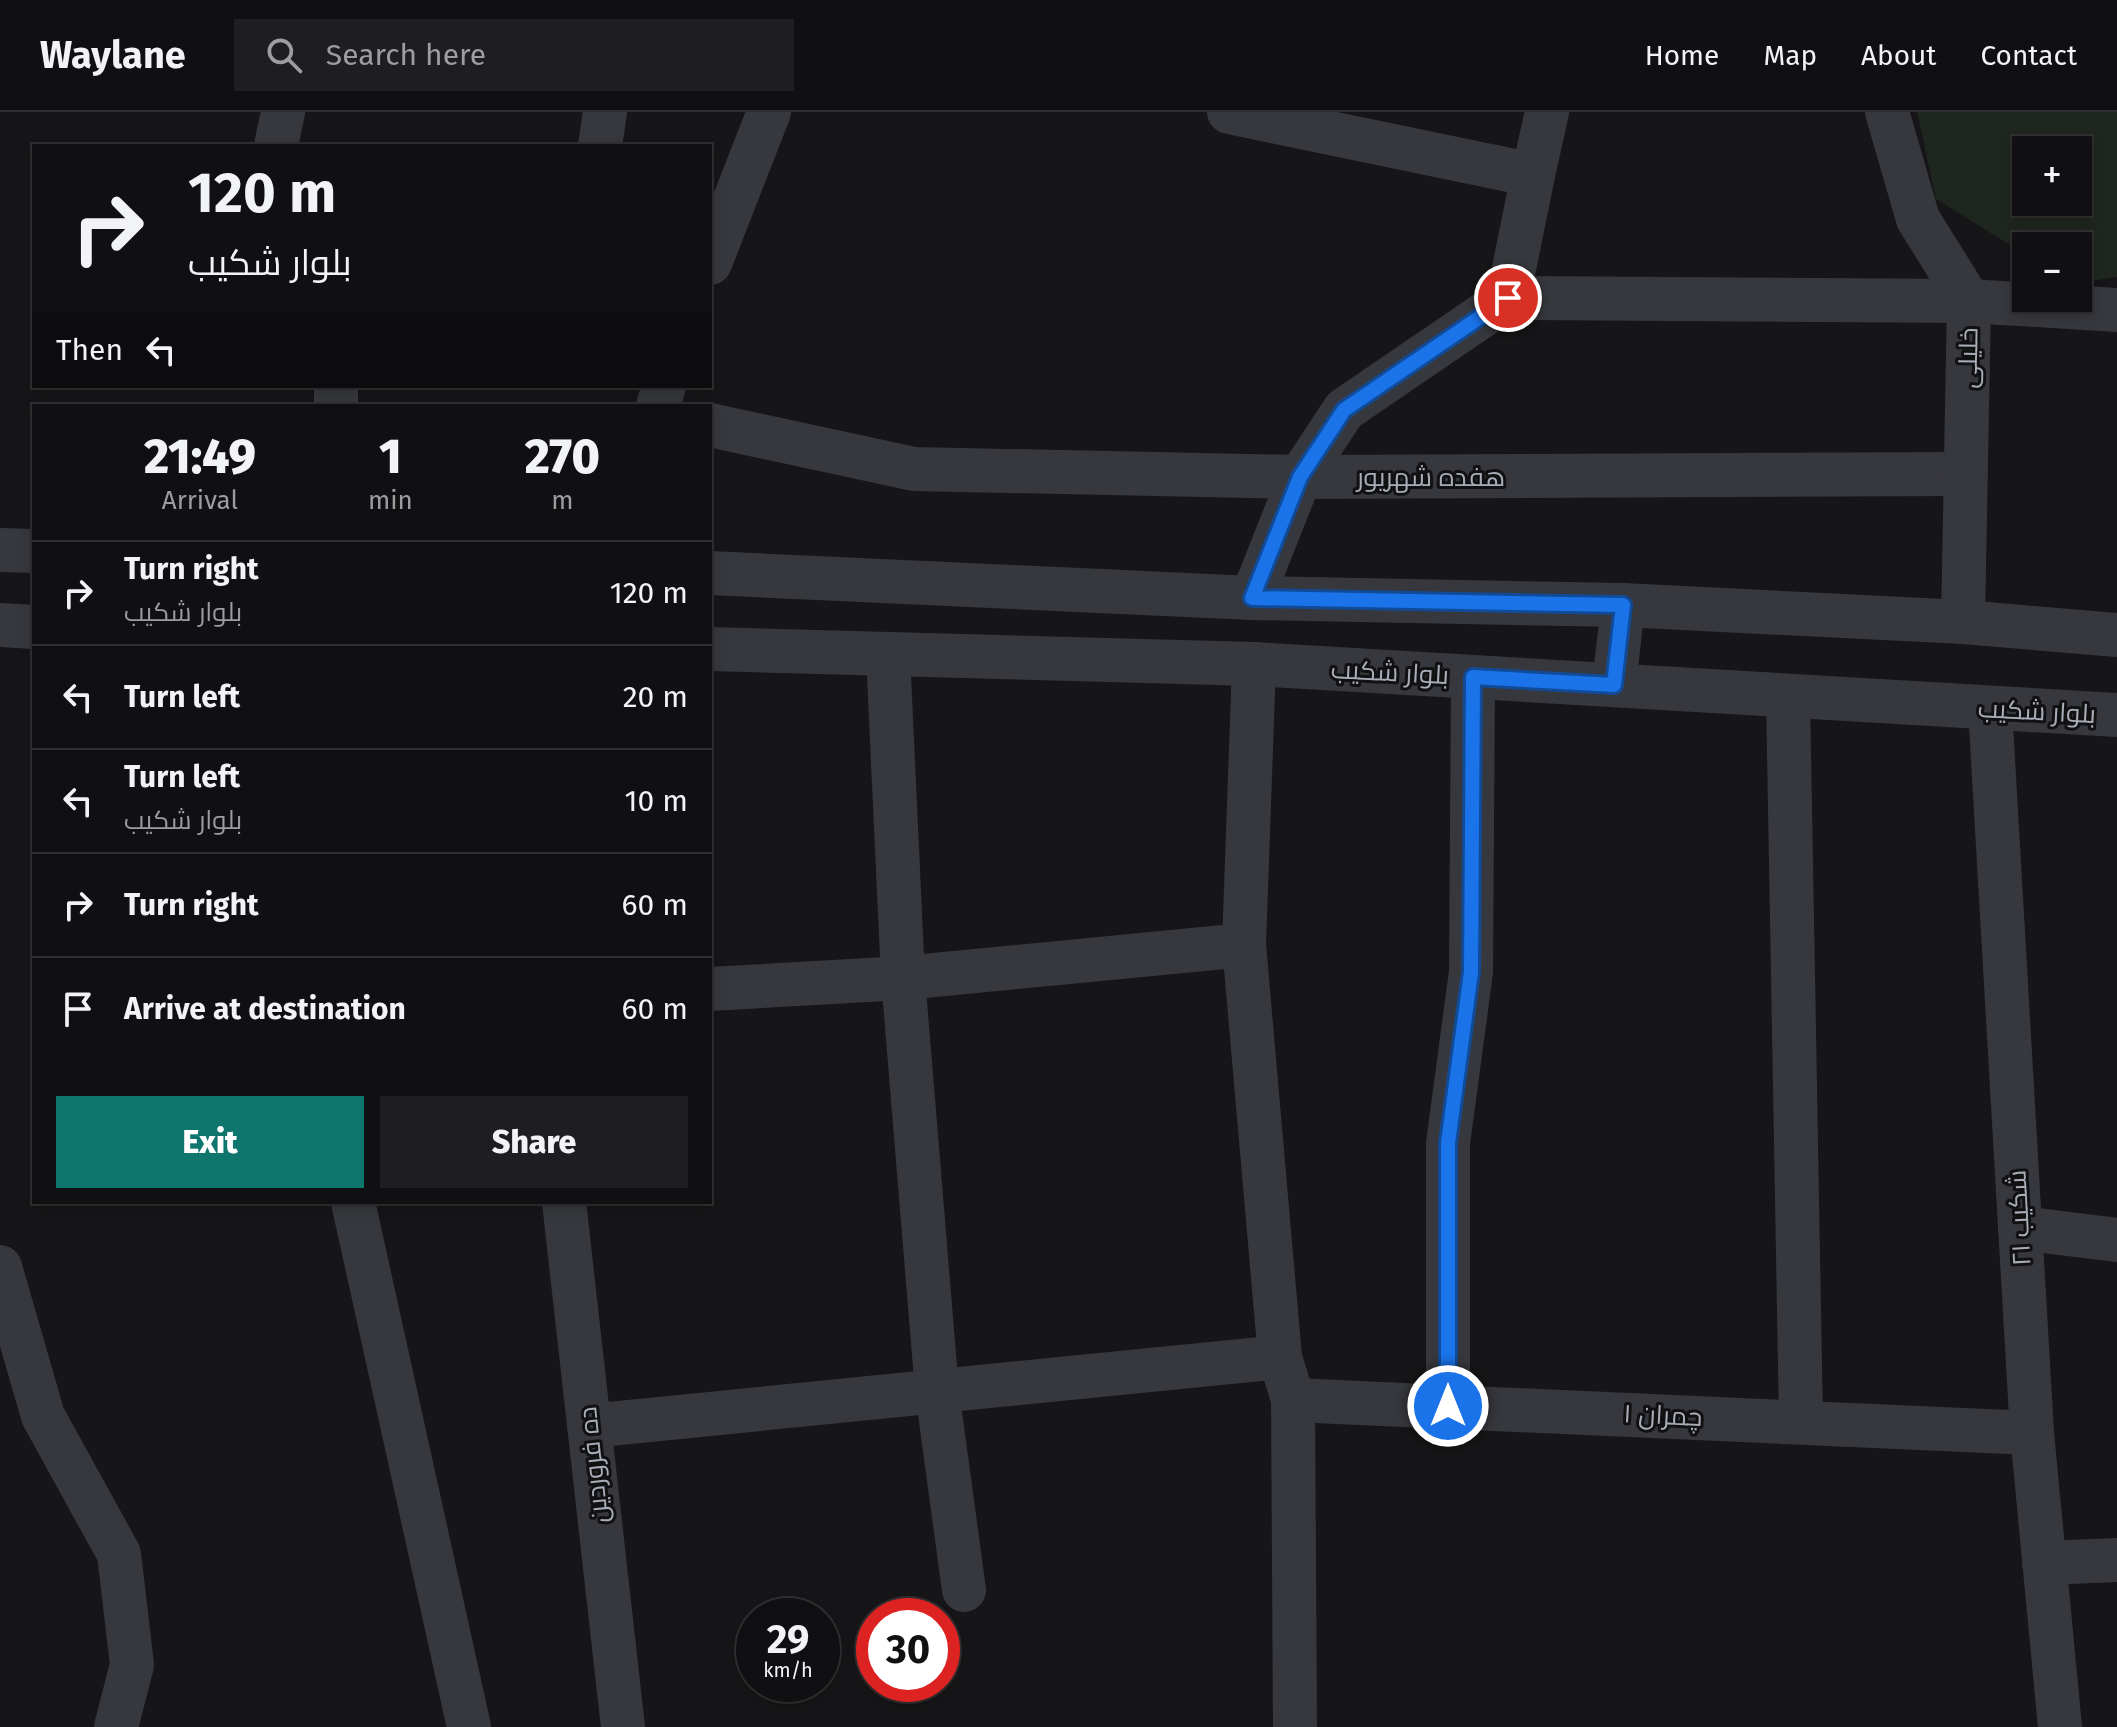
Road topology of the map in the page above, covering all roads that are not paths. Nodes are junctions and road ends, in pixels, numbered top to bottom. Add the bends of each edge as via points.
1 (283, 112) edge
2 (605, 112) edge
3 (769, 112) edge
4 (1229, 112) edge
5 (1547, 112) edge
6 (1887, 112) edge
7 (276, 144) edge
8 (600, 144) edge
9 (1533, 175) junction
10 (712, 258) edge
11 (1508, 298) junction
12 (1969, 301) junction
13 (2117, 310) edge
14 (712, 425) edge
15 (1965, 474) junction
16 (1300, 477) junction
17 (0, 550) edge
18 (32, 551) edge
19 (712, 573) edge
20 (1252, 598) junction
21 (1623, 605) junction
22 (1963, 622) junction
23 (0, 625) edge
24 (32, 627) edge
25 (2117, 635) edge
26 (712, 649) edge
27 (888, 654) junction
28 (1254, 664) junction
29 (1473, 677) junction
30 (1614, 685) junction
31 (1788, 696) junction
32 (1990, 708) junction
33 (2117, 715) edge
34 (1244, 945) junction
35 (903, 978) junction
36 (712, 989) edge
37 (353, 1204) edge
38 (564, 1204) edge
39 (2020, 1228) junction
40 (2117, 1240) edge
41 (0, 1267) edge
42 (1280, 1357) junction
43 (937, 1391) junction
44 (1293, 1400) junction
45 (1448, 1406) junction
46 (1801, 1422) junction
47 (589, 1426) junction
48 (2032, 1433) junction
49 (2117, 1560) edge
50 (2044, 1563) junction
51 (964, 1590) dead end
52 (116, 1727) edge
53 (469, 1727) edge
54 (623, 1727) edge
55 (1295, 1727) edge
56 (2060, 1727) edge

1 - 7 street
2 - 8 street
3 - 10 street
4 - 9 street
5 - 9 street
6 - 12 street, خلیلی via 1918,219
9 - 11 street
11 - 12 street
11 - 16 street via 1344,410
12 - 13 street
12 - 15 street, خلیلی
14 - 16 street, هفده شهریور via 914,469
15 - 16 street, هفده شهریور
15 - 22 street, خلیلی
16 - 20 street
17 - 18 street
19 - 20 street
20 - 21 street
21 - 22 street
21 - 30 street
22 - 25 street
23 - 24 street
26 - 27 street, بلوار شکیب
27 - 28 street, بلوار شکیب
27 - 35 street
28 - 29 street, بلوار شکیب
28 - 34 street
29 - 30 street, بلوار شکیب
29 - 45 street via 1471,972 1448,1143
30 - 31 street, بلوار شکیب
31 - 32 street, بلوار شکیب
31 - 46 street
32 - 33 street, بلوار شکیب
32 - 39 street, شکیب ۲۱
34 - 35 street
34 - 42 street
35 - 36 street
35 - 43 street
37 - 53 street
38 - 47 street, ده فروردین
39 - 40 street
39 - 48 street, شکیب ۲۱
41 - 52 street via 43,1416 119,1554 132,1665
42 - 43 street
42 - 44 street
43 - 47 street
43 - 51 street
44 - 45 street, چمران ۱
44 - 55 street
45 - 46 street, چمران ۱
46 - 48 street, چمران ۱
47 - 54 street, ده فروردین
48 - 50 street, شکیب ۲۱
49 - 50 street
50 - 56 street, شکیب ۲۱

